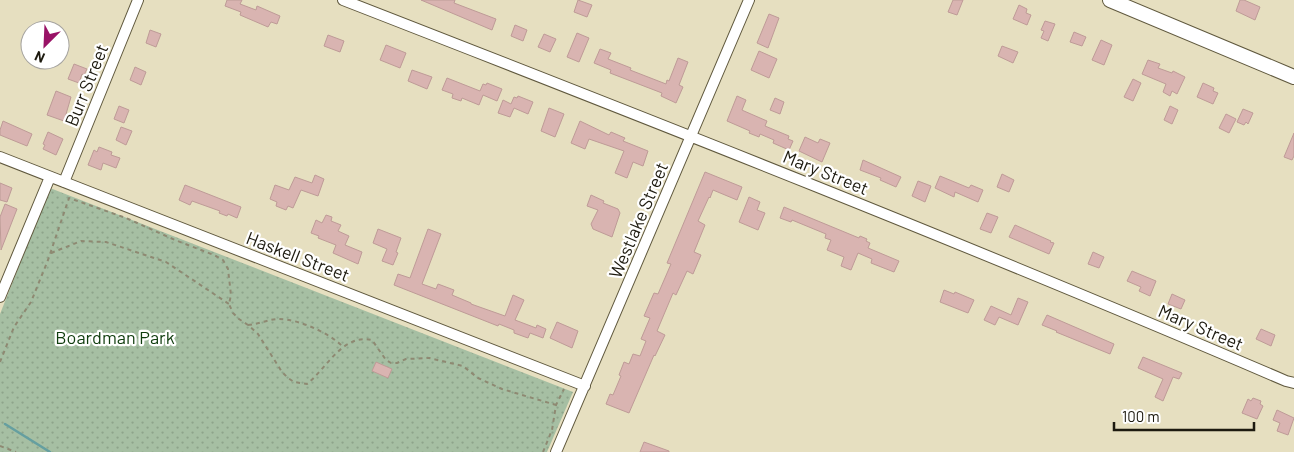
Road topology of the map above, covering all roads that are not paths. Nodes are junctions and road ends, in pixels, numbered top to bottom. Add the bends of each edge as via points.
1 (138, 0) edge
2 (343, 0) edge
3 (749, 0) edge
4 (1110, 0) edge
5 (1294, 77) edge
6 (691, 135) junction
7 (0, 157) edge
8 (50, 177) junction
9 (64, 182) junction
10 (0, 297) edge
11 (1294, 383) edge
12 (584, 386) junction
13 (556, 452) edge

1 - 9 street, Burr Street
2 - 6 street, Mary Street
3 - 6 street, Westlake Street
4 - 5 street
6 - 11 street, Mary Street
6 - 12 street, Westlake Street
7 - 8 street, Haskell Street
8 - 9 street, Haskell Street
8 - 10 street
9 - 12 street, Haskell Street
12 - 13 street, Westlake Street

